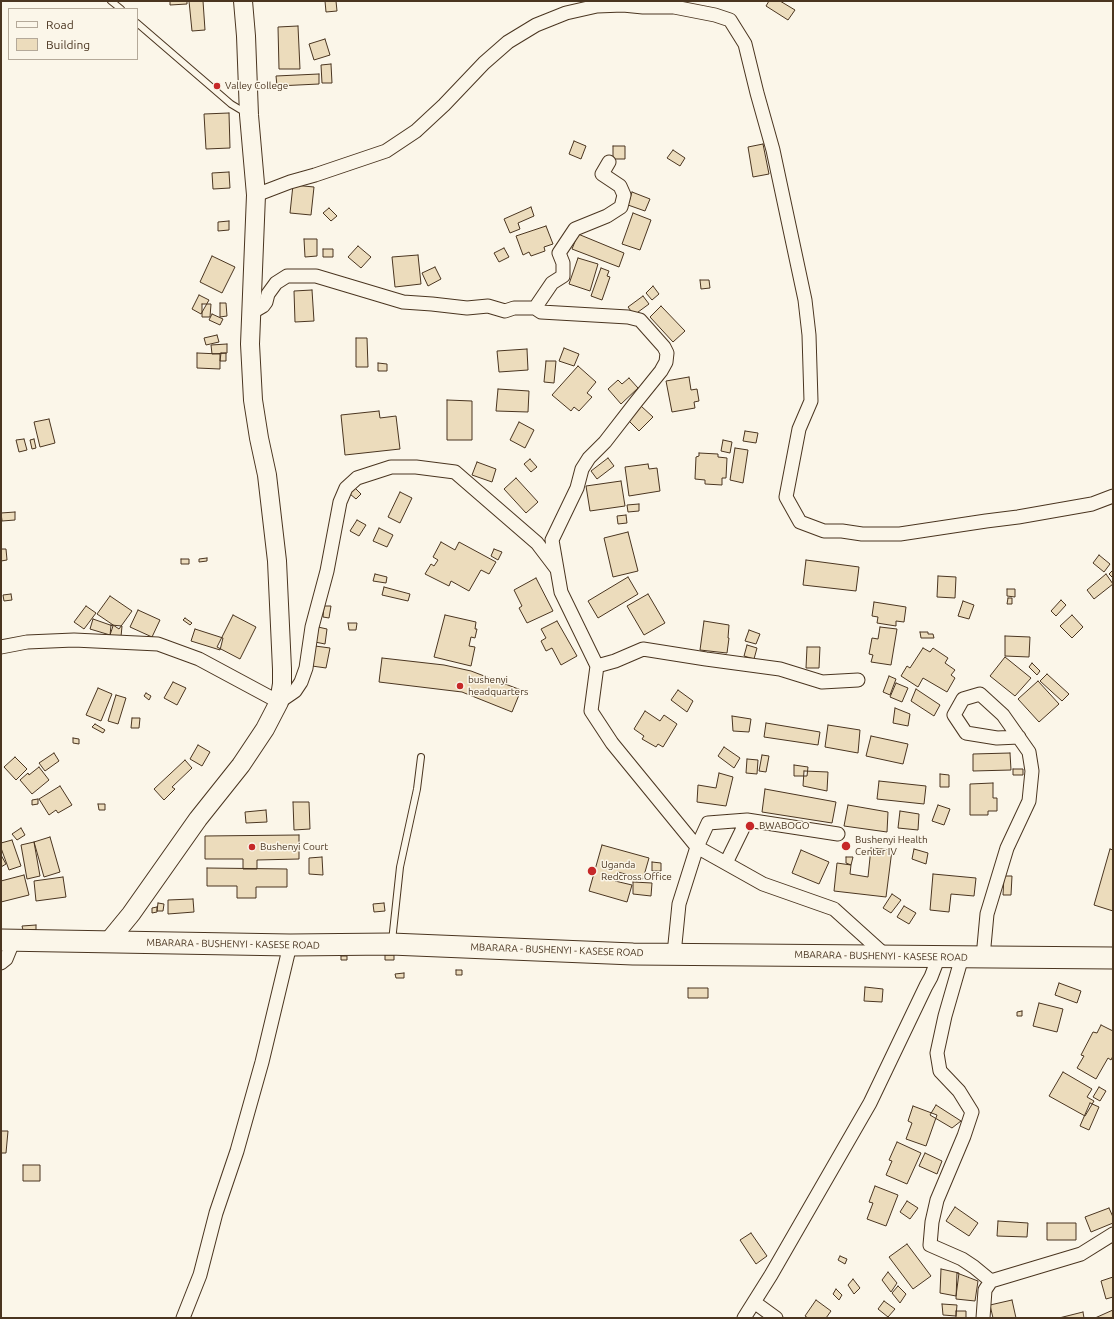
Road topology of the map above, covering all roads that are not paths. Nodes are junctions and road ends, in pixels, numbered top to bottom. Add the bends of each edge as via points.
1 (111, 1) edge
2 (243, 1) edge
3 (119, 8) edge
4 (138, 24) edge
5 (249, 115) junction
6 (609, 162) dead end
7 (256, 195) junction
8 (535, 308) junction
9 (251, 312) junction
10 (1113, 496) edge
11 (557, 570) junction
12 (1, 647) edge
13 (597, 666) junction
14 (858, 680) dead end
15 (279, 702) junction
16 (1018, 737) junction
17 (421, 757) dead end
18 (747, 820) junction
19 (838, 834) dead end
20 (698, 847) junction
21 (726, 863) junction
22 (7, 941) edge
23 (108, 942) junction
24 (391, 944) junction
25 (290, 945) junction
26 (674, 954) junction
27 (885, 955) junction
28 (938, 956) junction
29 (962, 957) junction
30 (983, 957) junction
31 (1113, 958) edge
32 (1, 963) edge
33 (1113, 1234) edge
34 (991, 1281) junction
35 (754, 1302) junction
36 (183, 1318) edge
37 (744, 1318) edge
38 (776, 1318) edge
39 (982, 1318) edge

1 - 3 lane
2 - 5 main road
4 - 5 lane via 231,104
5 - 7 main road
6 - 8 street via 602,174 620,186 624,195 621,207 575,229 559,253 563,276 552,283
7 - 9 main road
7 - 10 street via 386,150 416,130 508,42 536,25 566,13 596,6 674,7 730,20 745,44 774,150 809,335 811,401 799,429 786,497 800,522 824,531 900,534 1092,504
8 - 9 street via 514,308 506,311 488,306 468,308 403,302 316,276 287,276 276,283 266,302
8 - 11 street via 541,312 636,318 667,353 661,371 582,469 577,488 552,540
9 - 15 main road via 253,400 267,474 277,561 282,669
11 - 13 street via 561,592
11 - 15 street via 537,543 455,472 391,467 357,478 346,488 340,502 327,571 312,627 306,668 295,691
12 - 15 street via 27,642 74,640 158,644 199,659
13 - 14 street via 643,649 780,669 822,682
13 - 20 street via 592,711 612,743
15 - 23 main road via 241,765
16 - 16 street via 1003,715 980,694 963,698 954,715 966,733 997,738
16 - 30 street via 1029,752 1032,771 1029,801 1007,848 987,914
17 - 24 lane via 417,789 400,867
18 - 19 street
18 - 20 street via 708,822
18 - 21 street
20 - 21 street
20 - 26 street via 679,904
21 - 27 street via 763,884 834,909
22 - 23 main road, MBARARA - BUSHENYI - KASESE ROAD
22 - 32 street via 6,959
23 - 25 main road, MBARARA - BUSHENYI - KASESE ROAD
24 - 25 main road, MBARARA - BUSHENYI - KASESE ROAD
24 - 26 main road, MBARARA - BUSHENYI - KASESE ROAD
25 - 36 street via 262,1062 237,1151 216,1212 200,1275
26 - 27 main road, MBARARA - BUSHENYI - KASESE ROAD
27 - 28 main road, MBARARA - BUSHENYI - KASESE ROAD
28 - 29 main road, MBARARA - BUSHENYI - KASESE ROAD
28 - 35 street via 931,978 870,1103
29 - 30 main road, MBARARA - BUSHENYI - KASESE ROAD
29 - 34 street via 937,1053 940,1071 959,1091 972,1112 937,1200 930,1245 962,1259
30 - 31 main road, MBARARA - BUSHENYI - KASESE ROAD
33 - 34 street via 1081,1254
34 - 39 street via 985,1290
35 - 37 street
35 - 38 street

